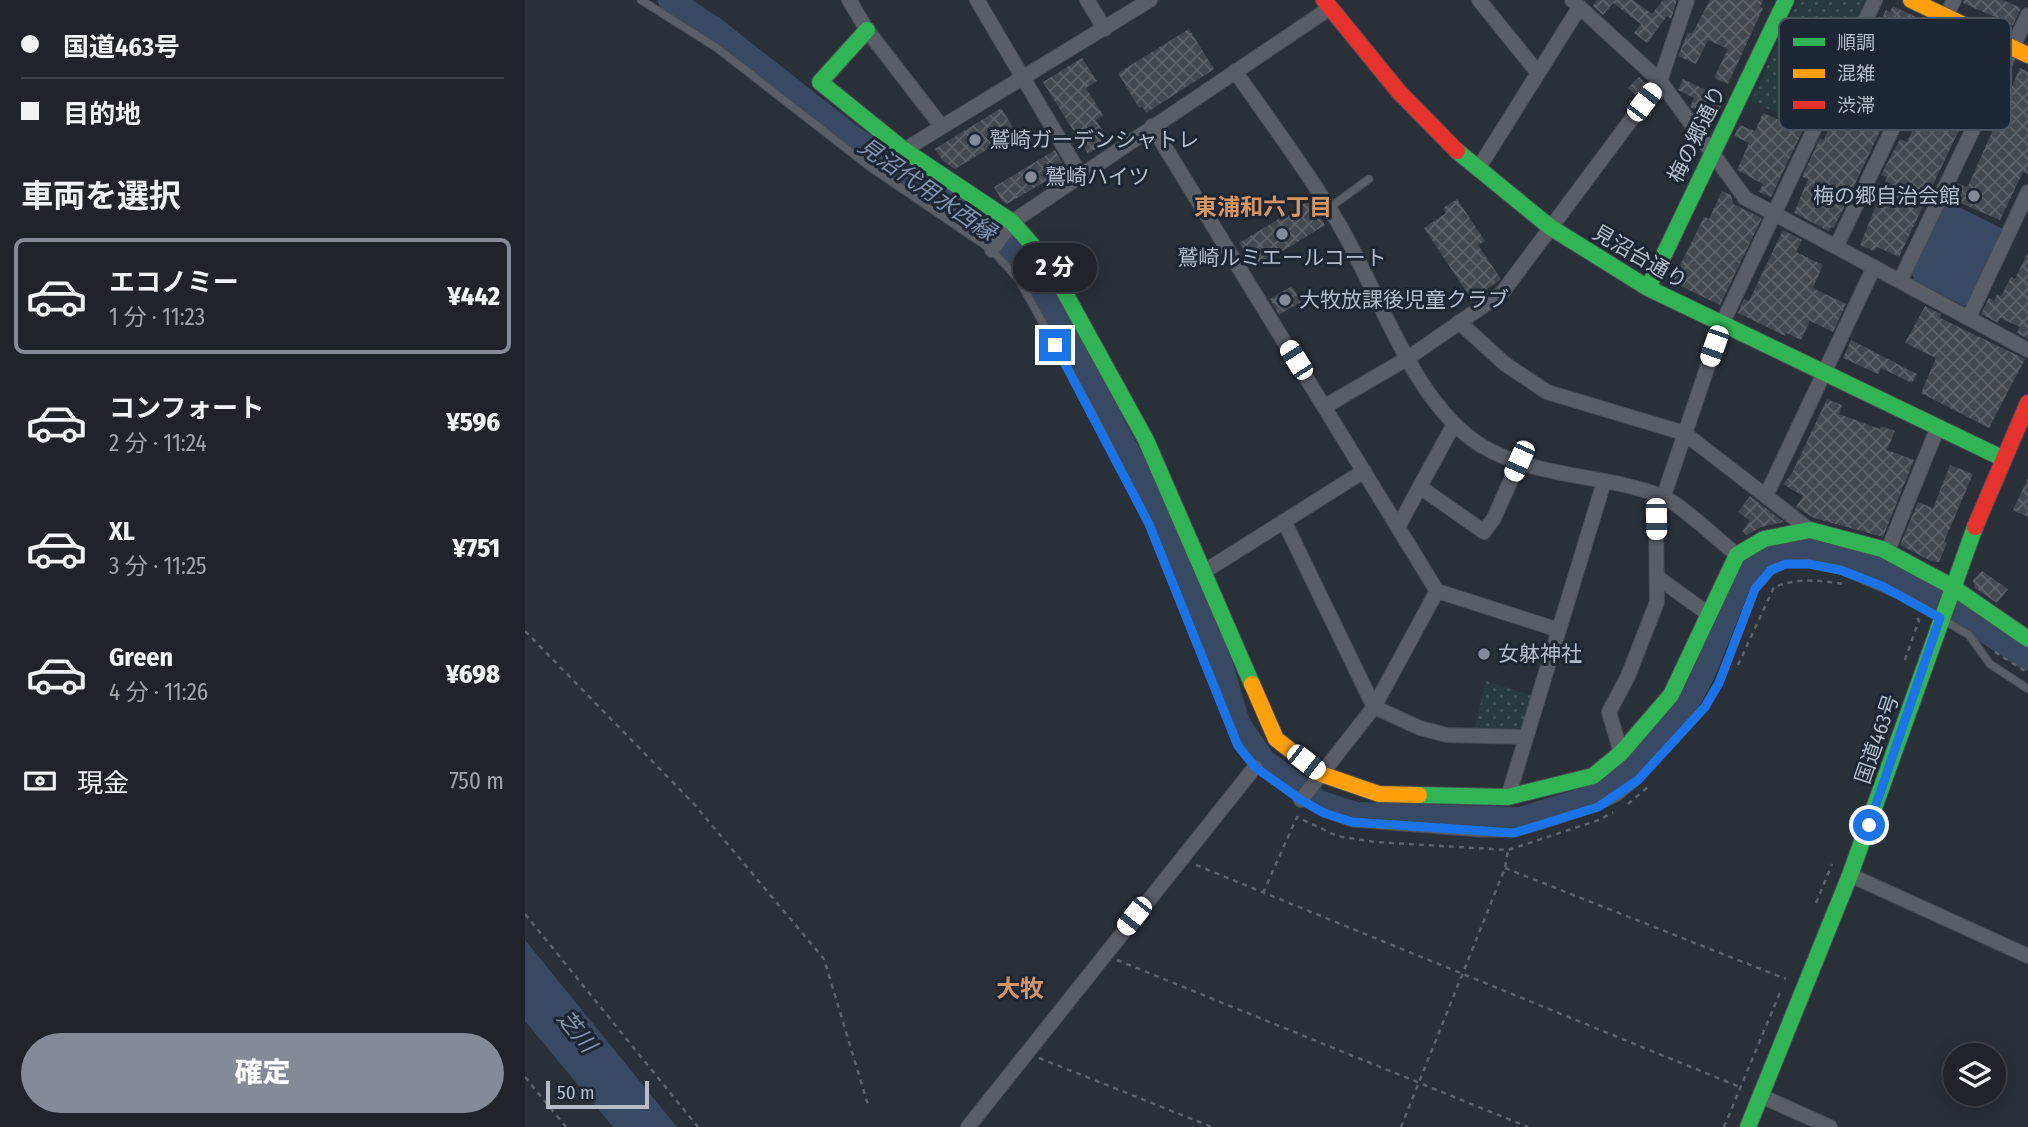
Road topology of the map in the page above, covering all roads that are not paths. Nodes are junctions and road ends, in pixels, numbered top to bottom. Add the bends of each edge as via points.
1 (642, 0) edge
2 (849, 0) edge
3 (977, 0) edge
4 (1087, 0) edge
5 (1150, 0) edge
6 (1479, 0) edge
7 (1687, 0) edge
8 (1786, 0) edge
9 (1875, 0) edge
10 (1911, 0) edge
11 (1954, 0) edge
12 (1327, 4) edge
13 (1575, 4) edge
14 (2028, 15) edge
15 (1947, 16) junction
16 (1867, 18) edge
17 (1951, 18) edge
18 (1105, 29) junction
19 (867, 30) junction
20 (2012, 48) joint
21 (2028, 55) edge
22 (1235, 71) junction
23 (1538, 73) junction
24 (1025, 78) junction
25 (1661, 81) junction
26 (1152, 126) junction
27 (942, 127) junction
28 (1814, 130) edge
29 (1892, 130) edge
30 (1973, 130) edge
31 (905, 150) junction
32 (1711, 152) junction
33 (1478, 169) junction
34 (1080, 174) junction
35 (1369, 179) dead end
36 (2028, 192) edge
37 (1329, 208) junction
38 (1774, 214) junction
39 (1550, 227) junction
40 (1008, 228) junction
41 (1836, 247) junction
42 (992, 250) junction
43 (1874, 267) junction
44 (1900, 281) junction
45 (1648, 288) junction
46 (1969, 317) junction
47 (1459, 322) junction
48 (1722, 324) junction
49 (2028, 350) edge
50 (1408, 358) junction
51 (1824, 373) junction
52 (2028, 403) edge
53 (1324, 407) junction
54 (1454, 424) junction
55 (1938, 427) junction
56 (1684, 433) junction
57 (2002, 458) junction
58 (1519, 461) junction
59 (1364, 471) junction
60 (1604, 482) junction
61 (1420, 487) junction
62 (1766, 496) junction
63 (1663, 497) junction
64 (1284, 521) junction
65 (1398, 527) junction
66 (1811, 530) junction
67 (1887, 552) junction
68 (1737, 555) junction
69 (1205, 571) junction
70 (1657, 577) junction
71 (1950, 588) junction
72 (1437, 591) junction
73 (1707, 613) junction
74 (1941, 616) junction
75 (1559, 630) junction
76 (2028, 639) edge
77 (2028, 689) edge
78 (1374, 708) junction
79 (1526, 737) junction
80 (1621, 753) junction
81 (1255, 767) junction
82 (1316, 780) junction
83 (1508, 797) junction
84 (1301, 800) junction
85 (1850, 875) junction
86 (2028, 957) edge
87 (1761, 1096) junction
88 (968, 1127) edge
89 (1748, 1127) edge
90 (1830, 1127) edge

1 - 42 lane via 717,48 870,167
2 - 19 street
3 - 24 street
4 - 18 street
5 - 18 street
6 - 23 street
7 - 25 street
8 - 32 main road, 梅の郷通り
9 - 16 street
10 - 15 main road
11 - 15 street
12 - 22 street
12 - 33 main road, 見沼台通り via 1399,92
13 - 23 street
13 - 25 street
14 - 20 street
15 - 17 main road
18 - 24 street
19 - 27 street
19 - 31 main road via 820,82
20 - 21 main road
22 - 26 street
22 - 37 street
23 - 33 street
24 - 27 street
24 - 34 street
25 - 32 street
25 - 39 street
26 - 34 street
26 - 53 street
27 - 31 street
28 - 38 street
29 - 41 street
30 - 44 street
31 - 40 main road
32 - 38 street via 1745,198
32 - 45 main road, 梅の郷通り
33 - 39 main road, 見沼台通り
34 - 40 street
35 - 37 lane
36 - 46 street
37 - 50 street
38 - 41 street
38 - 48 street
39 - 45 main road, 見沼台通り
39 - 47 street via 1501,293
40 - 42 street
40 - 69 main road via 1049,264 1146,440
41 - 43 street
42 - 81 lane via 1019,280 1120,467 1181,597 1238,746
43 - 44 street
43 - 51 street
44 - 46 street
45 - 48 main road, 見沼台通り
46 - 49 street
47 - 50 street
47 - 56 street via 1504,364 1547,392
48 - 51 main road, 見沼台通り
48 - 56 street
50 - 53 street
50 - 54 street
51 - 55 main road, 見沼台通り
51 - 62 street
52 - 57 main road, 国道463号
53 - 59 street
54 - 58 street via 1482,446
54 - 61 street
55 - 57 main road, 見沼台通り
55 - 67 street
56 - 62 street
56 - 63 street
57 - 71 main road, 国道463号
58 - 60 street
58 - 61 street via 1484,532
59 - 64 street
59 - 65 street
60 - 63 street
60 - 75 street
61 - 65 street
62 - 66 street
63 - 68 street
63 - 70 street via 1656,519
64 - 69 street
64 - 78 street
65 - 72 street
66 - 67 main road
66 - 68 main road via 1764,539
67 - 71 main road
68 - 73 main road
69 - 82 main road via 1276,739
70 - 73 street
70 - 80 street via 1657,602 1609,712
71 - 74 main road, 国道463号
71 - 76 main road
72 - 75 street
72 - 78 street
73 - 80 main road via 1671,695
74 - 77 lane via 1969,635 1990,664
74 - 84 lane via 1840,570 1786,564 1771,570 1755,589 1719,683 1705,707 1638,780 1598,807 1514,833 1479,833 1352,822
74 - 85 main road, 国道463号
75 - 79 street
78 - 79 street via 1447,735
78 - 82 street
79 - 83 street
80 - 83 main road via 1593,776
81 - 84 lane
81 - 88 street
82 - 83 main road via 1378,794
82 - 84 street
85 - 86 street
85 - 87 main road, 国道463号
87 - 89 main road, 国道463号
87 - 90 street

